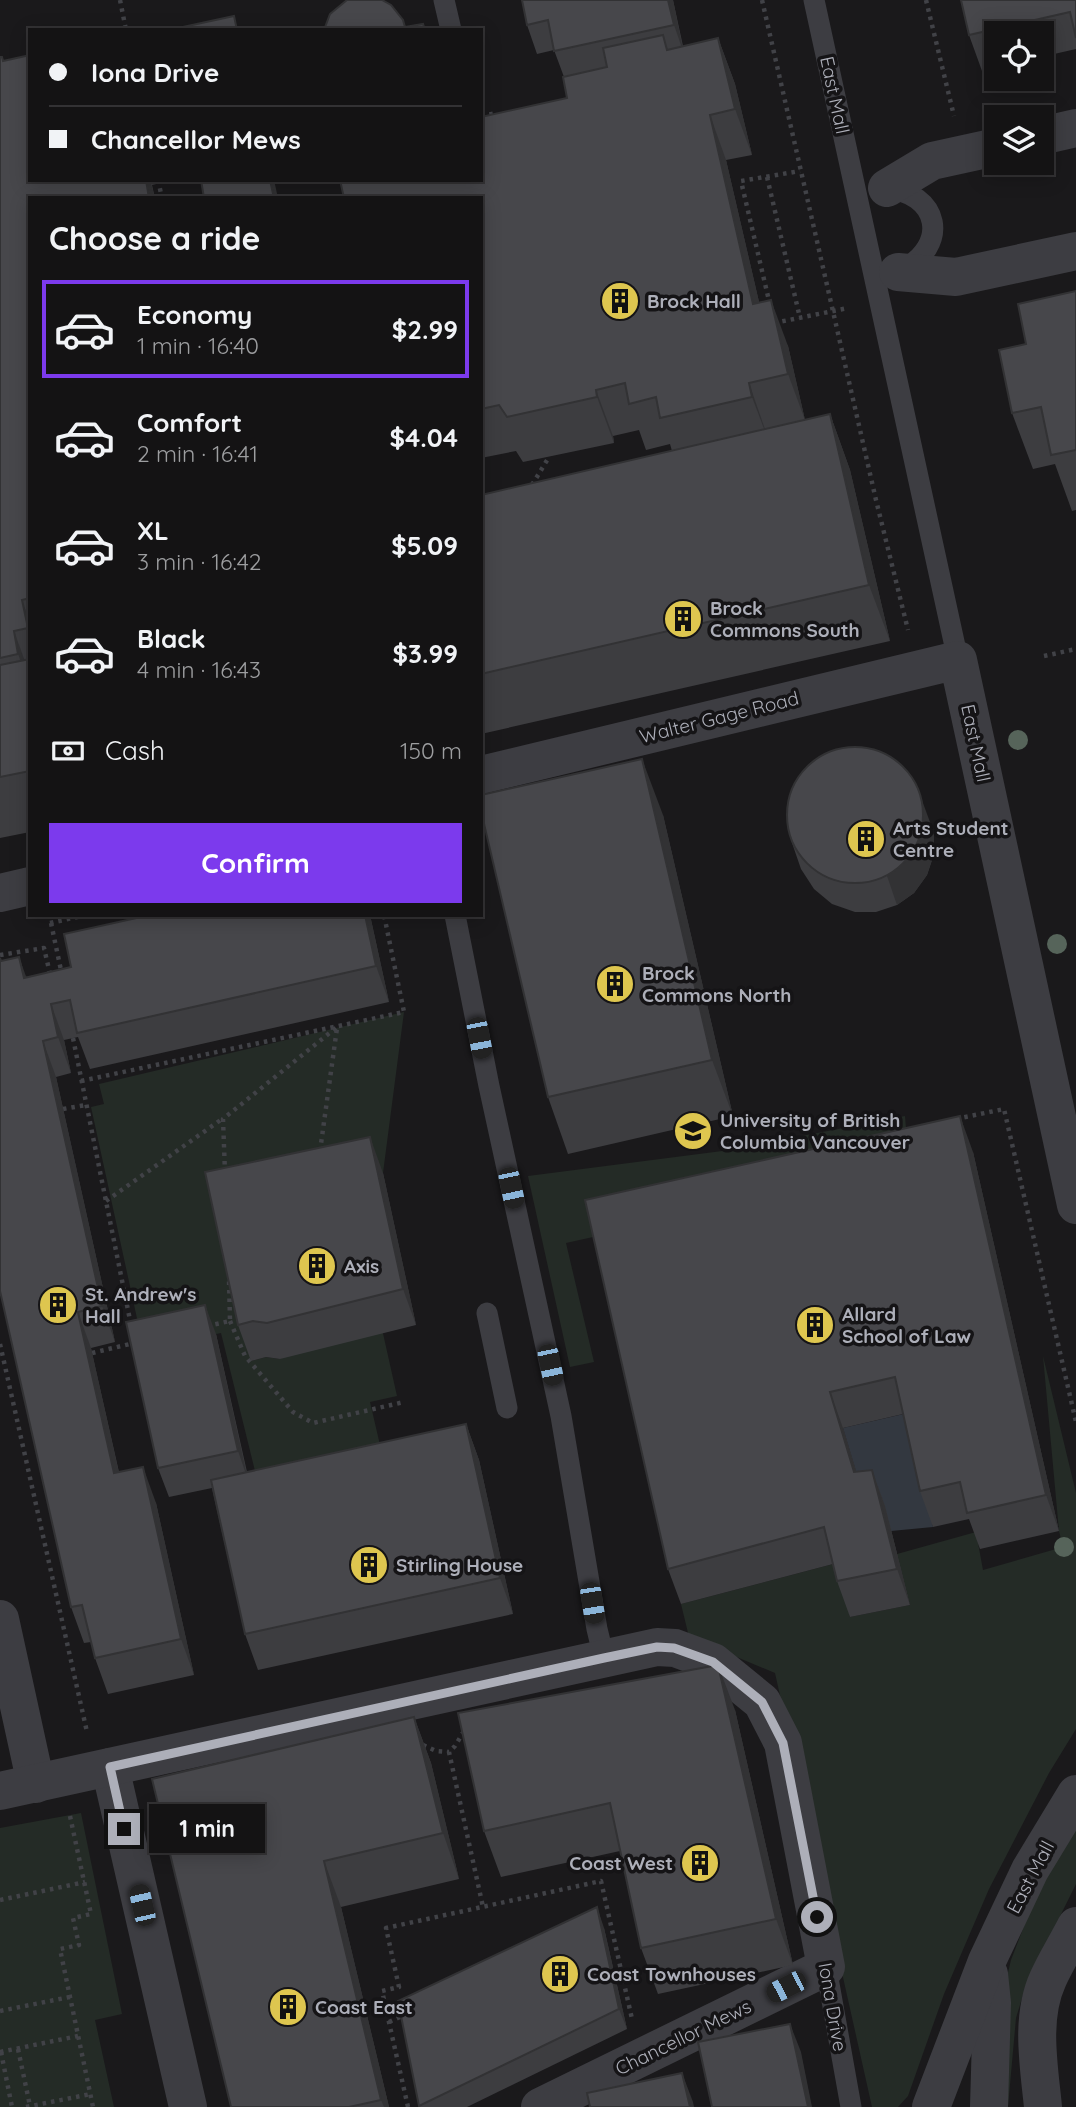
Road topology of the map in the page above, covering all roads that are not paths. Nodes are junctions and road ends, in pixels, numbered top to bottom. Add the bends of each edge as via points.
1 (444, 0) edge
2 (814, 0) edge
3 (451, 28) edge
4 (1076, 128) edge
5 (1054, 133) edge
6 (980, 150) edge
7 (871, 189) junction
8 (1076, 251) edge
9 (886, 276) junction
10 (958, 660) junction
11 (483, 775) edge
12 (28, 886) edge
13 (0, 892) edge
14 (455, 917) edge
15 (1076, 1205) edge
16 (487, 1312) dead end
17 (507, 1408) dead end
18 (0, 1619) edge
19 (604, 1658) junction
20 (103, 1768) junction
21 (18, 1787) edge
22 (1076, 1794) edge
23 (1076, 1926) edge
24 (987, 1961) junction
25 (826, 1967) junction
26 (188, 2107) edge
27 (540, 2107) edge
28 (851, 2107) edge
29 (931, 2107) edge
30 (989, 2107) edge
31 (1043, 2107) edge

1 - 3 lane
2 - 7 lane, East Mall
4 - 5 street
6 - 7 street via 932,161
7 - 9 lane, East Mall
7 - 9 lane via 907,192 925,206 934,223 929,248 915,264
8 - 9 street via 956,277
9 - 10 lane, East Mall
10 - 11 street, Walter Gage Road
10 - 15 street, East Mall
12 - 13 street
14 - 19 lane via 561,1416
16 - 17 lane
18 - 21 street
19 - 20 street, Iona Drive
19 - 25 street, Iona Drive via 674,1648 713,1662 762,1702 783,1743
20 - 21 street, Iona Drive
20 - 26 street
22 - 24 street, East Mall via 1030,1870
23 - 31 street via 1047,1981 1039,2011
24 - 29 street, East Mall
24 - 30 street via 992,2003
25 - 27 street, Chancellor Mews
25 - 28 lane, Iona Drive

